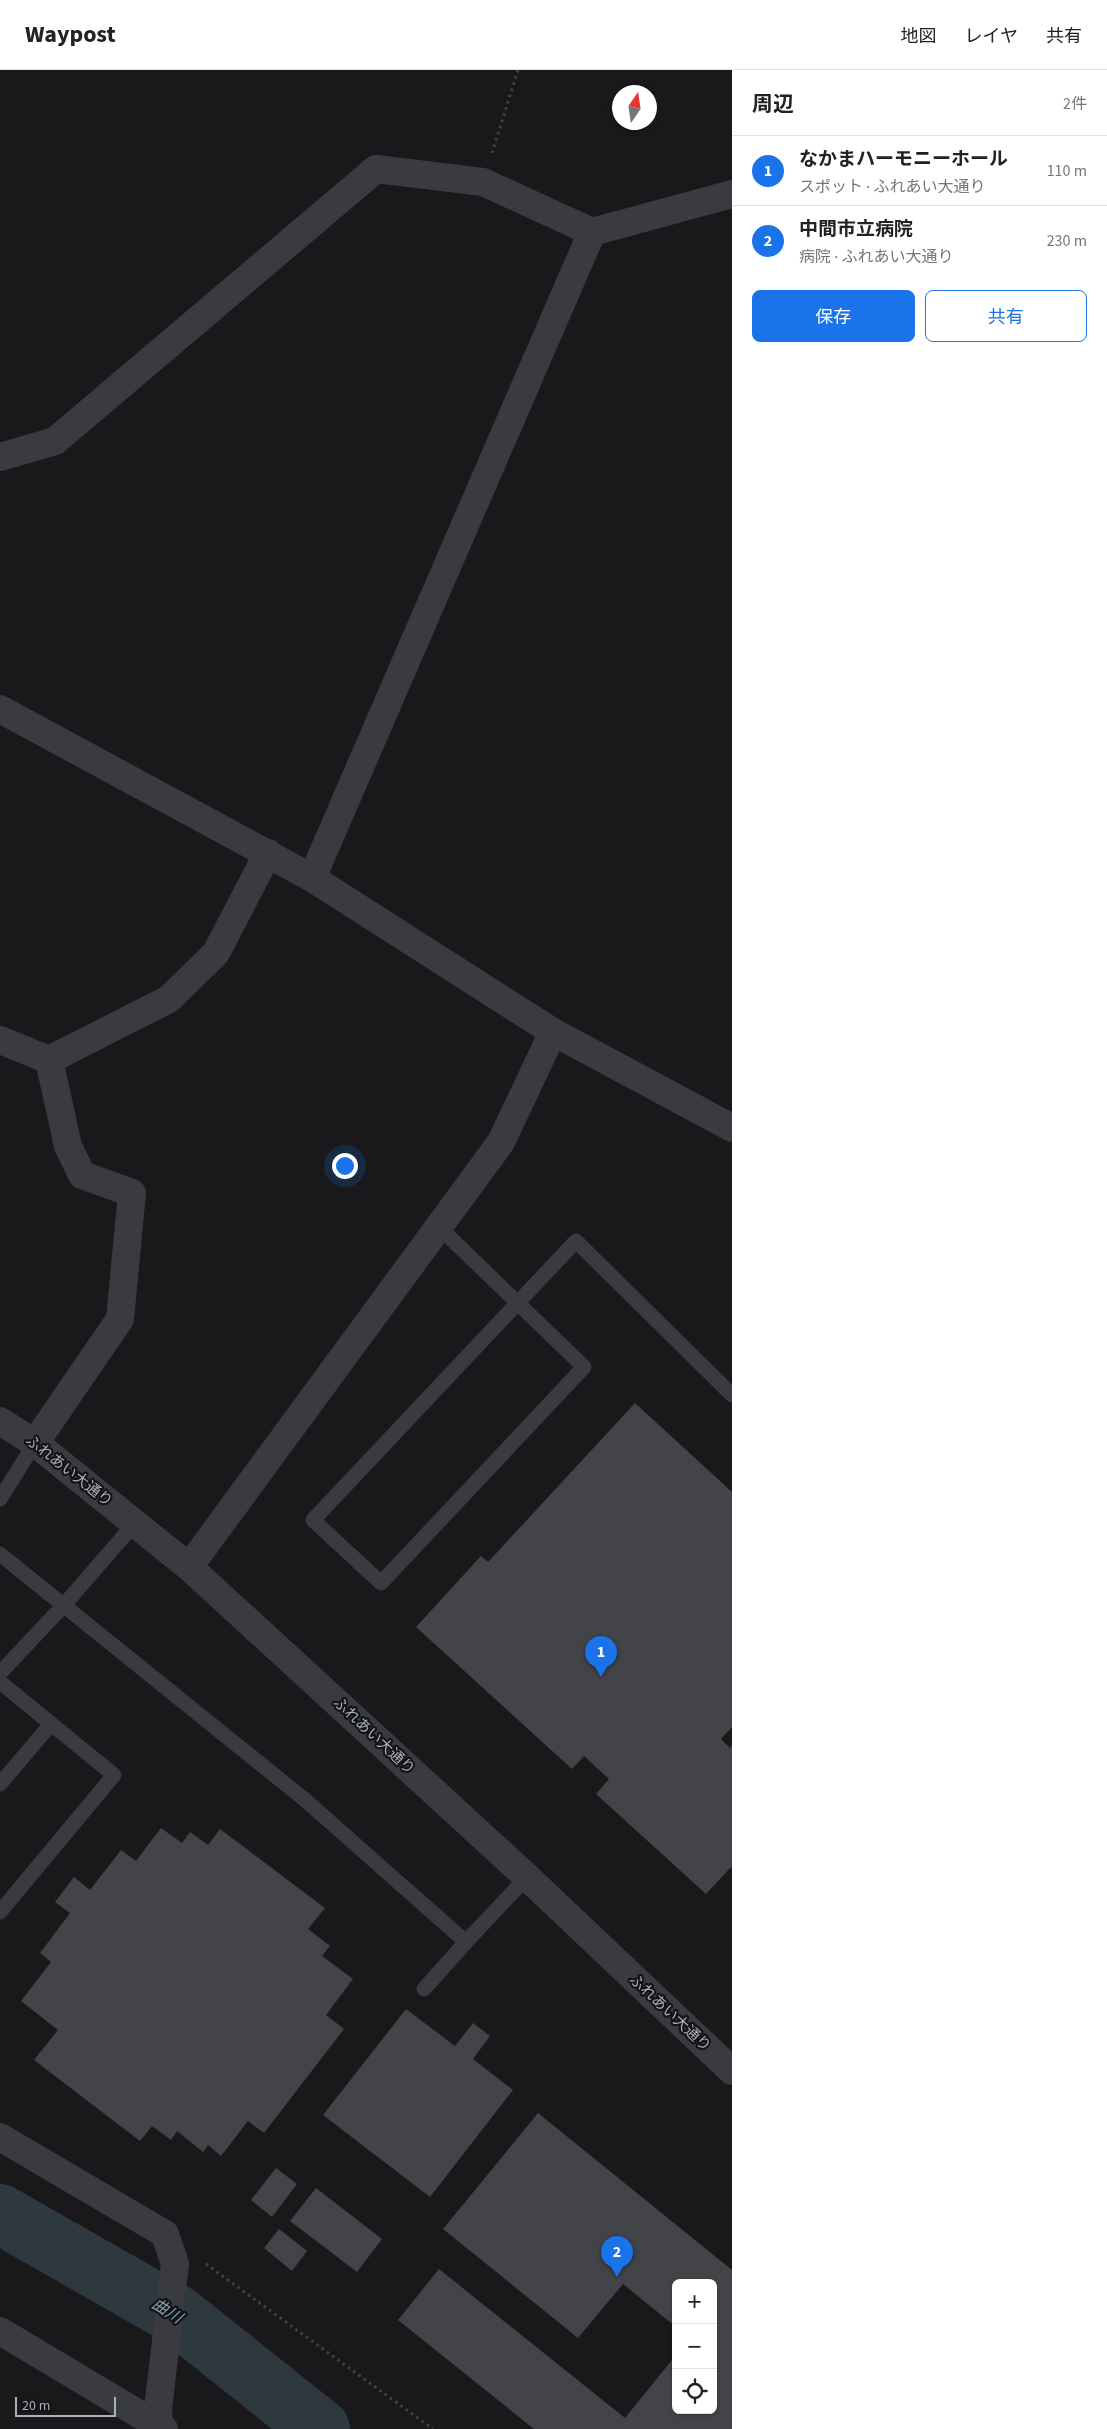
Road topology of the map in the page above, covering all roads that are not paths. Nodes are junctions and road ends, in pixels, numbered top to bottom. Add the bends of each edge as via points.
1 (732, 194) edge
2 (592, 232) junction
3 (0, 457) edge
4 (0, 709) edge
5 (268, 853) junction
6 (312, 878) junction
7 (553, 1032) junction
8 (0, 1040) edge
9 (49, 1060) junction
10 (732, 1128) edge
11 (439, 1227) junction
12 (517, 1303) junction
13 (732, 1395) edge
14 (0, 1421) edge
15 (36, 1443) junction
16 (0, 1499) edge
17 (135, 1523) junction
18 (0, 1554) edge
19 (189, 1567) junction
20 (64, 1604) junction
21 (0, 1673) edge
22 (0, 1682) edge
23 (51, 1724) junction
24 (0, 1784) edge
25 (527, 1876) junction
26 (0, 1912) edge
27 (466, 1942) junction
28 (424, 1989) dead end
29 (732, 2071) edge
30 (0, 2137) edge
31 (0, 2331) edge
32 (160, 2423) edge

1 - 2 street
2 - 3 street via 483,182 376,168 55,441
2 - 6 street
4 - 5 street
5 - 6 street
5 - 9 street via 216,953 169,999
6 - 7 street
7 - 10 street
7 - 11 street via 501,1142
8 - 9 street
9 - 15 street via 68,1146 82,1176 132,1193 120,1320
11 - 12 lane
11 - 19 street
12 - 12 lane via 584,1367 382,1583 313,1520
12 - 13 lane via 576,1241
14 - 15 street, ふれあい大通り
15 - 16 lane
15 - 17 street, ふれあい大通り
17 - 19 street, ふれあい大通り
17 - 20 lane
18 - 20 lane
19 - 25 street, ふれあい大通り
20 - 21 lane
20 - 27 lane via 304,1799
22 - 23 lane
23 - 24 lane
23 - 26 lane via 114,1775
25 - 27 lane
25 - 29 street, ふれあい大通り
27 - 28 lane
30 - 32 street via 165,2234 175,2264
31 - 32 street

